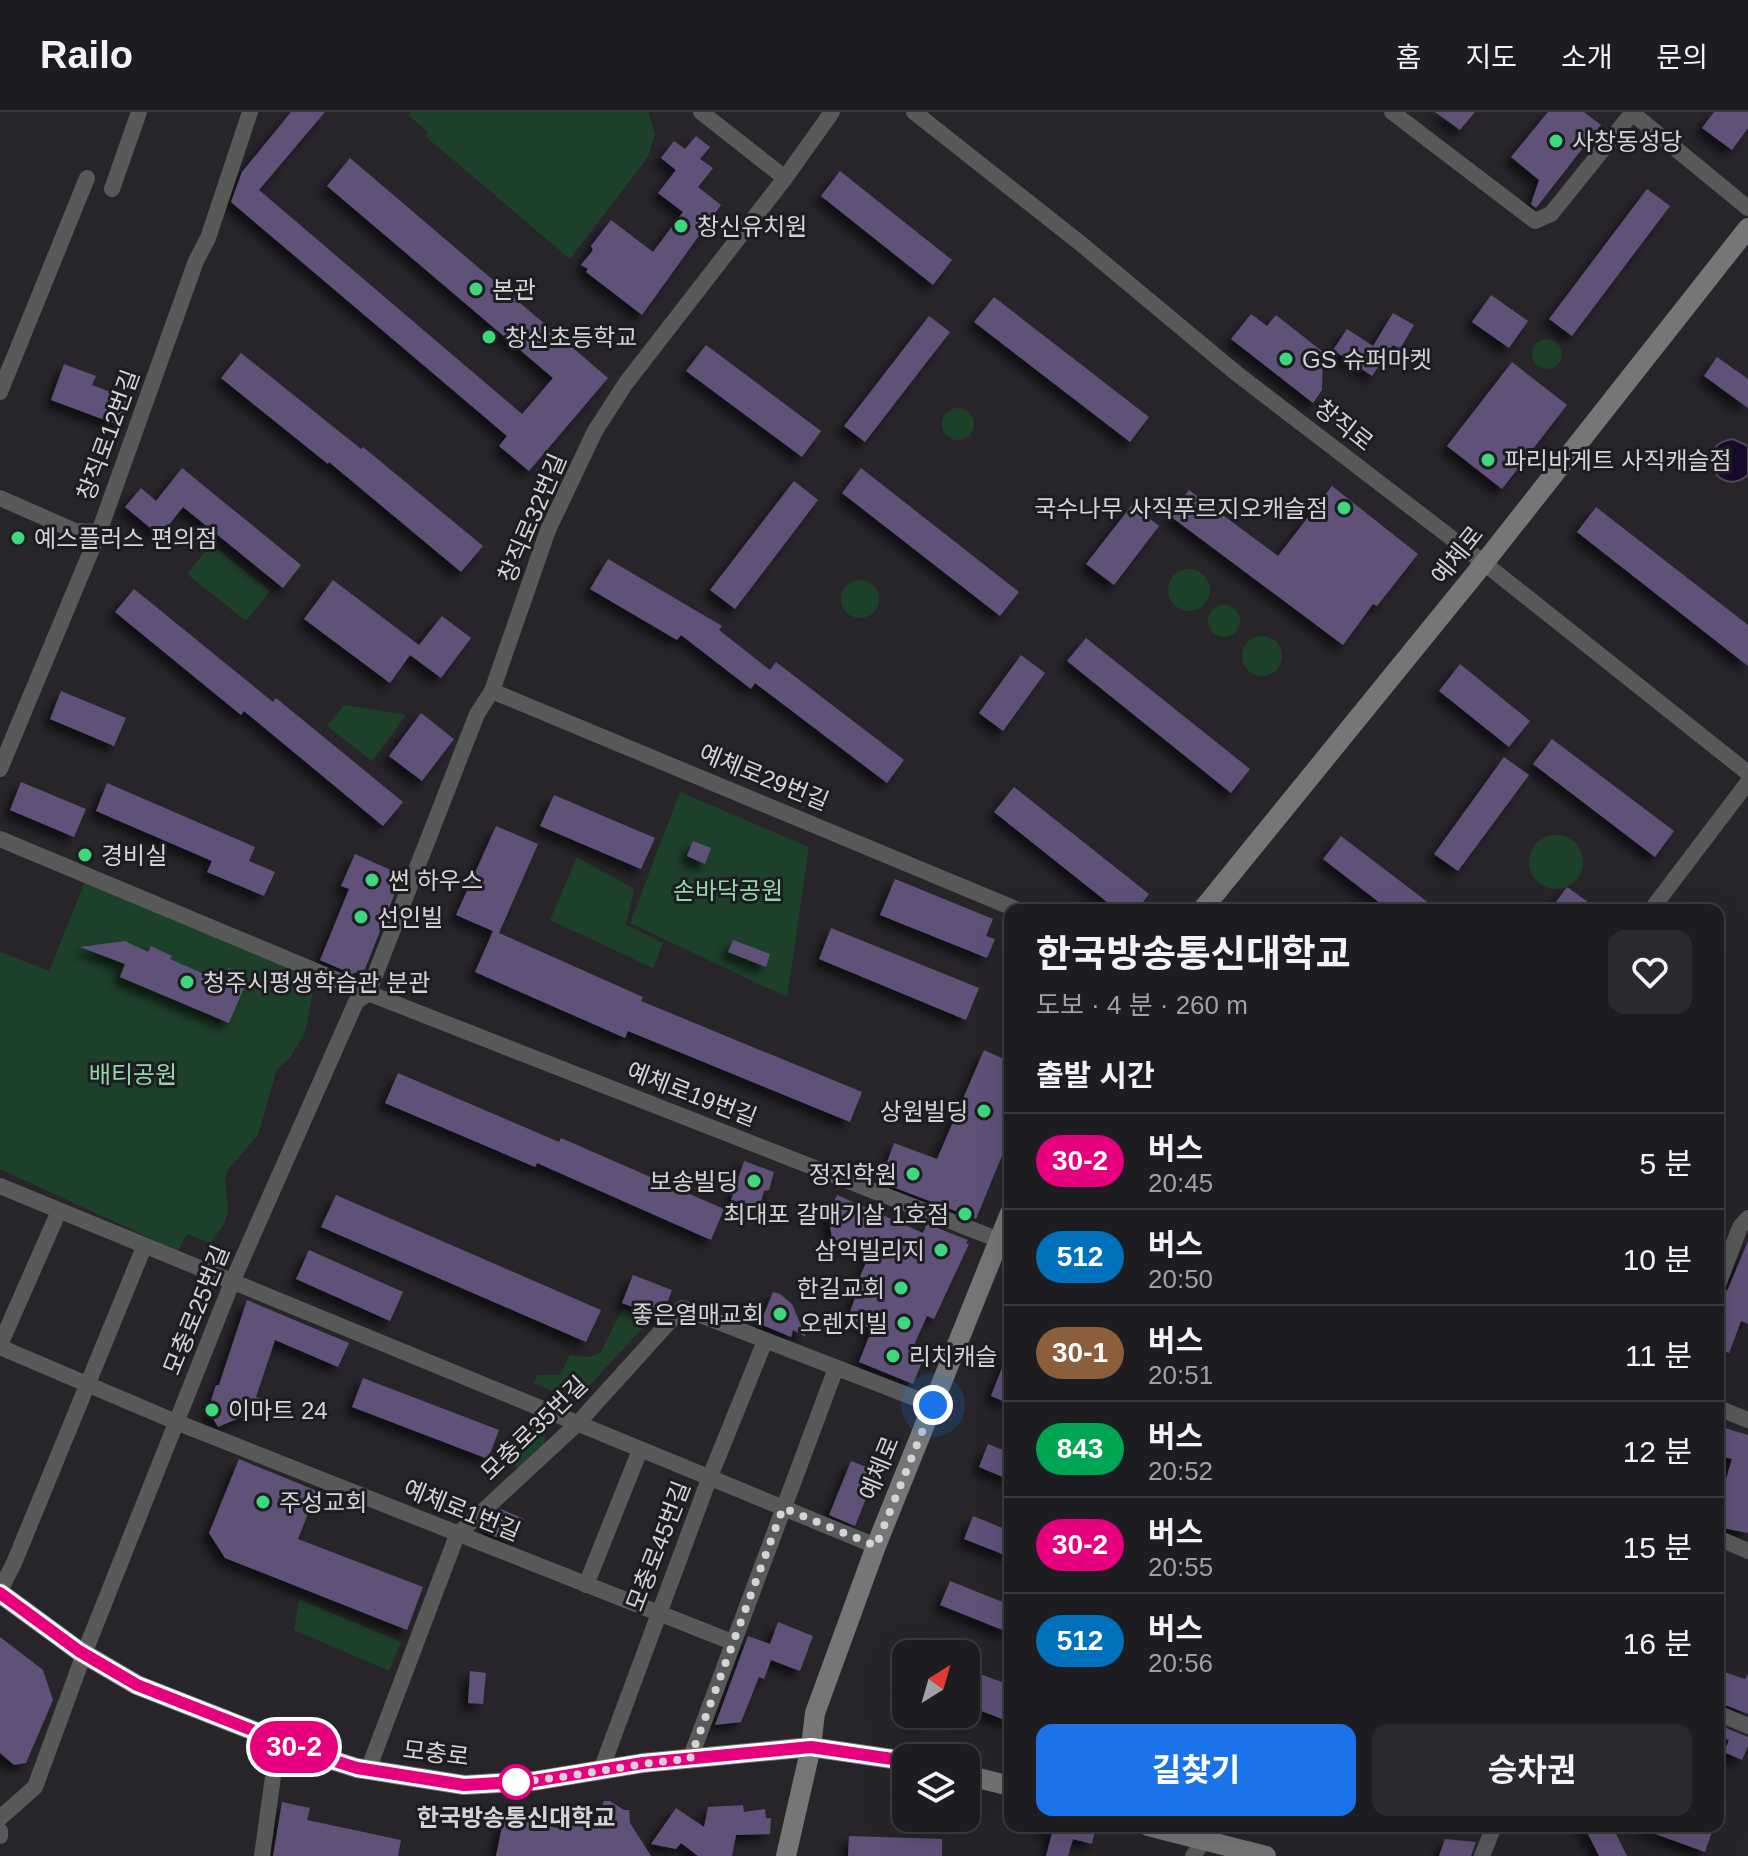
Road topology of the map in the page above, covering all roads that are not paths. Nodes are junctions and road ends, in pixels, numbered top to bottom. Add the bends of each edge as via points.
1 (139, 112) edge
2 (250, 112) edge
3 (701, 112) edge
4 (832, 112) edge
5 (914, 112) edge
6 (1392, 112) edge
7 (1632, 112) edge
8 (87, 178) dead end
9 (785, 178) junction
10 (112, 189) dead end
11 (1748, 208) edge
12 (1748, 228) edge
13 (0, 392) edge
14 (0, 498) edge
15 (99, 532) junction
16 (1484, 563) junction
17 (492, 691) junction
18 (0, 769) edge
19 (1748, 773) edge
20 (1748, 782) edge
21 (0, 839) edge
22 (1004, 904) edge
23 (1207, 904) edge
24 (1656, 904) edge
25 (368, 993) junction
26 (0, 1186) edge
27 (59, 1211) junction
28 (1748, 1218) edge
29 (1004, 1228) edge
30 (999, 1240) junction
31 (144, 1247) junction
32 (1724, 1269) edge
33 (233, 1280) junction
34 (765, 1341) junction
35 (0, 1346) edge
36 (836, 1368) junction
37 (89, 1385) junction
38 (933, 1405) junction
39 (1724, 1410) edge
40 (1748, 1420) edge
41 (176, 1422) junction
42 (577, 1424) junction
43 (640, 1450) junction
44 (709, 1479) junction
45 (783, 1508) junction
46 (457, 1535) junction
47 (1724, 1541) edge
48 (876, 1546) junction
49 (1748, 1551) edge
50 (586, 1585) junction
51 (0, 1591) edge
52 (658, 1613) junction
53 (732, 1642) junction
54 (84, 1654) junction
55 (1724, 1716) edge
56 (1748, 1726) edge
57 (278, 1741) junction
58 (811, 1747) junction
59 (690, 1759) junction
60 (892, 1759) edge
61 (368, 1770) junction
62 (601, 1770) junction
63 (980, 1778) edge
64 (1004, 1784) edge
65 (0, 1818) edge
66 (1161, 1832) edge
67 (1492, 1832) edge
68 (1198, 1849) edge
69 (262, 1856) edge
70 (786, 1856) edge
71 (1266, 1856) edge
72 (1482, 1856) edge

1 - 10 street
2 - 15 street, 창직로12번길
3 - 9 street
4 - 9 street, 창직로32번길
5 - 16 street, 창직로 via 1236,373
6 - 7 street via 1535,221 1551,214
7 - 11 street
8 - 13 street
9 - 17 street, 창직로32번길 via 626,383 595,431 548,530
12 - 16 street, 예체로
14 - 15 street via 75,531
15 - 18 street, 창직로12번길
16 - 19 street, 창직로
16 - 23 street, 예체로
17 - 22 street, 예체로29번길
17 - 25 street, 창직로32번길 via 477,714
20 - 24 street
21 - 25 street, 예체로19번길
25 - 30 street, 예체로19번길
25 - 33 street, 모충로25번길 via 356,1002
26 - 27 street
27 - 31 street
27 - 35 street
28 - 32 street
29 - 30 street, 예체로
30 - 38 street, 예체로
31 - 33 street
31 - 37 street
33 - 41 street, 모충로25번길
33 - 42 street
34 - 36 street
34 - 42 street, 모충로35번길 via 682,1308
34 - 44 street, 모충로45번길
35 - 37 street, 예체로1번길
36 - 38 street
36 - 45 street
37 - 41 street, 예체로1번길
37 - 51 street
38 - 48 street, 예체로
39 - 40 street
41 - 46 street, 예체로1번길
41 - 54 street, 모충로25번길
42 - 43 street
42 - 46 street, 모충로35번길
43 - 44 street
43 - 50 street
44 - 45 street
44 - 52 street, 모충로45번길
45 - 48 street
45 - 53 street
46 - 50 street, 예체로1번길
46 - 61 street, 모충로35번길
47 - 49 street
48 - 58 street, 예체로 via 815,1713
50 - 52 street, 예체로1번길
51 - 54 street, 모충로
52 - 53 street, 예체로1번길
52 - 62 street, 모충로45번길
53 - 59 street
54 - 57 street, 모충로 via 137,1685
54 - 65 street, 모충로25번길 via 35,1787
55 - 56 street
57 - 61 street, 모충로
57 - 69 street
58 - 59 street, 모충로
58 - 60 street, 모충로
58 - 70 street, 예체로
59 - 62 street, 모충로
61 - 62 street, 모충로 via 464,1785
63 - 64 street
66 - 68 street
67 - 72 street
68 - 71 street

